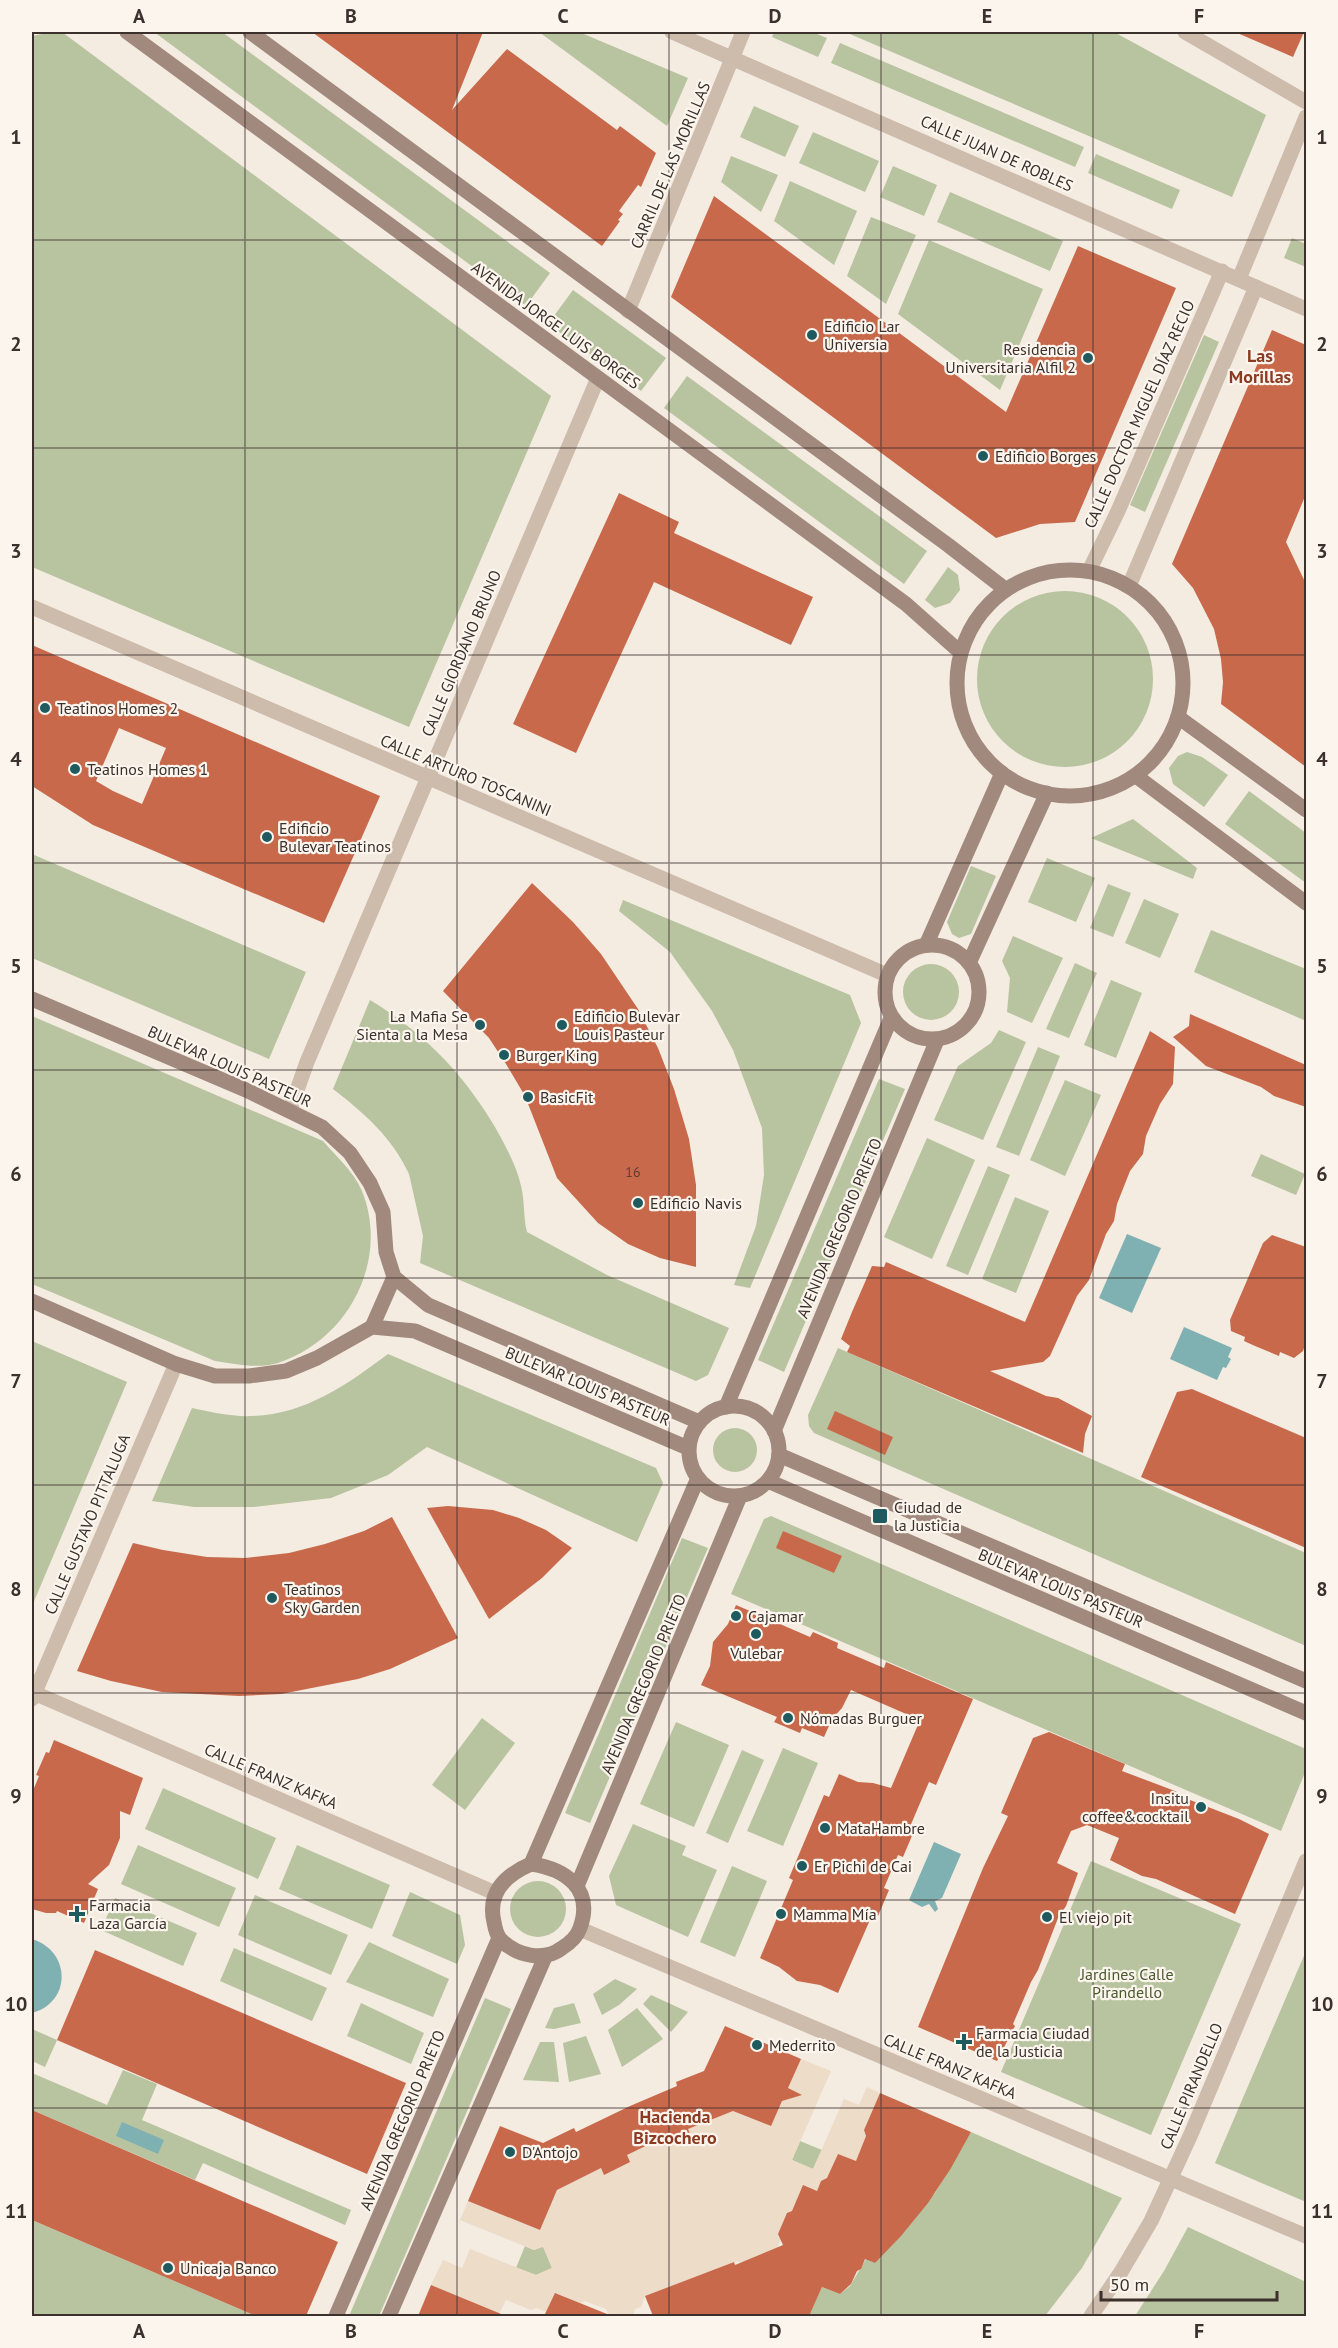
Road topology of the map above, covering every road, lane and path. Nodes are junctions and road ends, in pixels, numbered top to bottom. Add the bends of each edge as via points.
1 (127, 32) edge
2 (250, 32) edge
3 (672, 32) edge
4 (743, 32) edge
5 (1185, 32) edge
6 (734, 57) junction
7 (1306, 102) edge
8 (1306, 117) edge
9 (1222, 271) junction
10 (1239, 279) junction
11 (1256, 287) junction
12 (1306, 309) edge
13 (628, 311) junction
14 (598, 378) junction
15 (1089, 571) junction
16 (1129, 586) junction
17 (1005, 589) junction
18 (32, 607) edge
19 (960, 652) junction
20 (1178, 717) junction
21 (1002, 773) junction
22 (1136, 776) junction
23 (427, 778) junction
24 (1047, 793) junction
25 (1306, 810) edge
26 (1306, 903) edge
27 (927, 944) junction
28 (969, 963) junction
29 (887, 975) junction
30 (32, 999) edge
31 (891, 1018) junction
32 (937, 1040) junction
33 (290, 1110) junction
34 (394, 1277) junction
35 (32, 1301) edge
36 (372, 1327) junction
37 (176, 1364) junction
38 (726, 1407) junction
39 (699, 1422) junction
40 (774, 1431) junction
41 (688, 1448) junction
42 (779, 1455) junction
43 (698, 1478) junction
44 (768, 1481) junction
45 (740, 1496) junction
46 (1306, 1681) edge
47 (32, 1695) edge
48 (1306, 1713) edge
49 (1306, 1861) edge
50 (531, 1864) junction
51 (577, 1886) junction
52 (495, 1893) junction
53 (580, 1929) junction
54 (499, 1938) junction
55 (545, 1957) junction
56 (1171, 2178) junction
57 (1306, 2236) edge
58 (336, 2316) edge
59 (389, 2316) edge
60 (1090, 2316) edge

1 - 14 street, AVENIDA JORGE LUIS BORGES
2 - 13 street
3 - 6 street, CALLE JUAN DE ROBLES
4 - 6 street, CARRIL DE LAS MORILLAS
5 - 7 street
6 - 9 street, CALLE JUAN DE ROBLES
6 - 13 street, CARRIL DE LAS MORILLAS
8 - 10 street
9 - 10 street, CALLE JUAN DE ROBLES
9 - 15 street, CALLE DOCTOR MIGUEL DÍAZ RECIO
10 - 11 street, CALLE JUAN DE ROBLES
11 - 12 street, CALLE JUAN DE ROBLES
11 - 16 street
13 - 17 street
14 - 19 street, AVENIDA JORGE LUIS BORGES via 906,604
14 - 23 street, CALLE GIORDANO BRUNO
15 - 16 street
15 - 17 street via 1059,569 1031,576
16 - 20 street via 1157,610 1176,643 1183,680
17 - 19 street via 977,617
18 - 23 street, CALLE ARTURO TOSCANINI
19 - 21 street via 956,685 962,719 978,749
20 - 22 street via 1166,743
20 - 25 street
21 - 24 street
21 - 27 street
22 - 24 street via 1100,792 1076,796
22 - 26 street
23 - 29 street, CALLE ARTURO TOSCANINI
23 - 33 street, CALLE GIORDANO BRUNO
24 - 28 street
27 - 28 street via 953,949
27 - 29 street via 901,955
28 - 32 street via 980,993 974,1015 961,1030
29 - 31 street via 884,994
30 - 33 street, BULEVAR LOUIS PASTEUR
31 - 32 street via 912,1036
31 - 38 street, AVENIDA GREGORIO PRIETO
32 - 40 street, AVENIDA GREGORIO PRIETO
33 - 34 street, BULEVAR LOUIS PASTEUR via 322,1127 350,1153 370,1183 383,1212 386,1252
34 - 36 street
34 - 39 street, BULEVAR LOUIS PASTEUR via 428,1305
35 - 37 street
36 - 37 street via 286,1371 215,1376
36 - 41 street, BULEVAR LOUIS PASTEUR via 415,1331
37 - 47 street, CALLE GUSTAVO PITTALUGA
38 - 39 street
38 - 40 street via 754,1411
39 - 41 street
40 - 42 street
41 - 43 street
42 - 44 street
42 - 46 street, BULEVAR LOUIS PASTEUR
43 - 45 street via 716,1493
43 - 50 street, AVENIDA GREGORIO PRIETO
44 - 45 street
44 - 48 street, BULEVAR LOUIS PASTEUR
45 - 51 street, AVENIDA GREGORIO PRIETO
47 - 52 street, CALLE FRANZ KAFKA
49 - 56 street, CALLE PIRANDELLO
50 - 51 street via 557,1870
50 - 52 street via 504,1879
51 - 53 street via 583,1906
52 - 54 street via 492,1913
53 - 55 street via 572,1942
53 - 56 street, CALLE FRANZ KAFKA
54 - 55 street via 528,1955
54 - 58 street, AVENIDA GREGORIO PRIETO
55 - 59 street
56 - 57 street, CALLE FRANZ KAFKA
56 - 60 street, CALLE PIRANDELLO via 1151,2221

